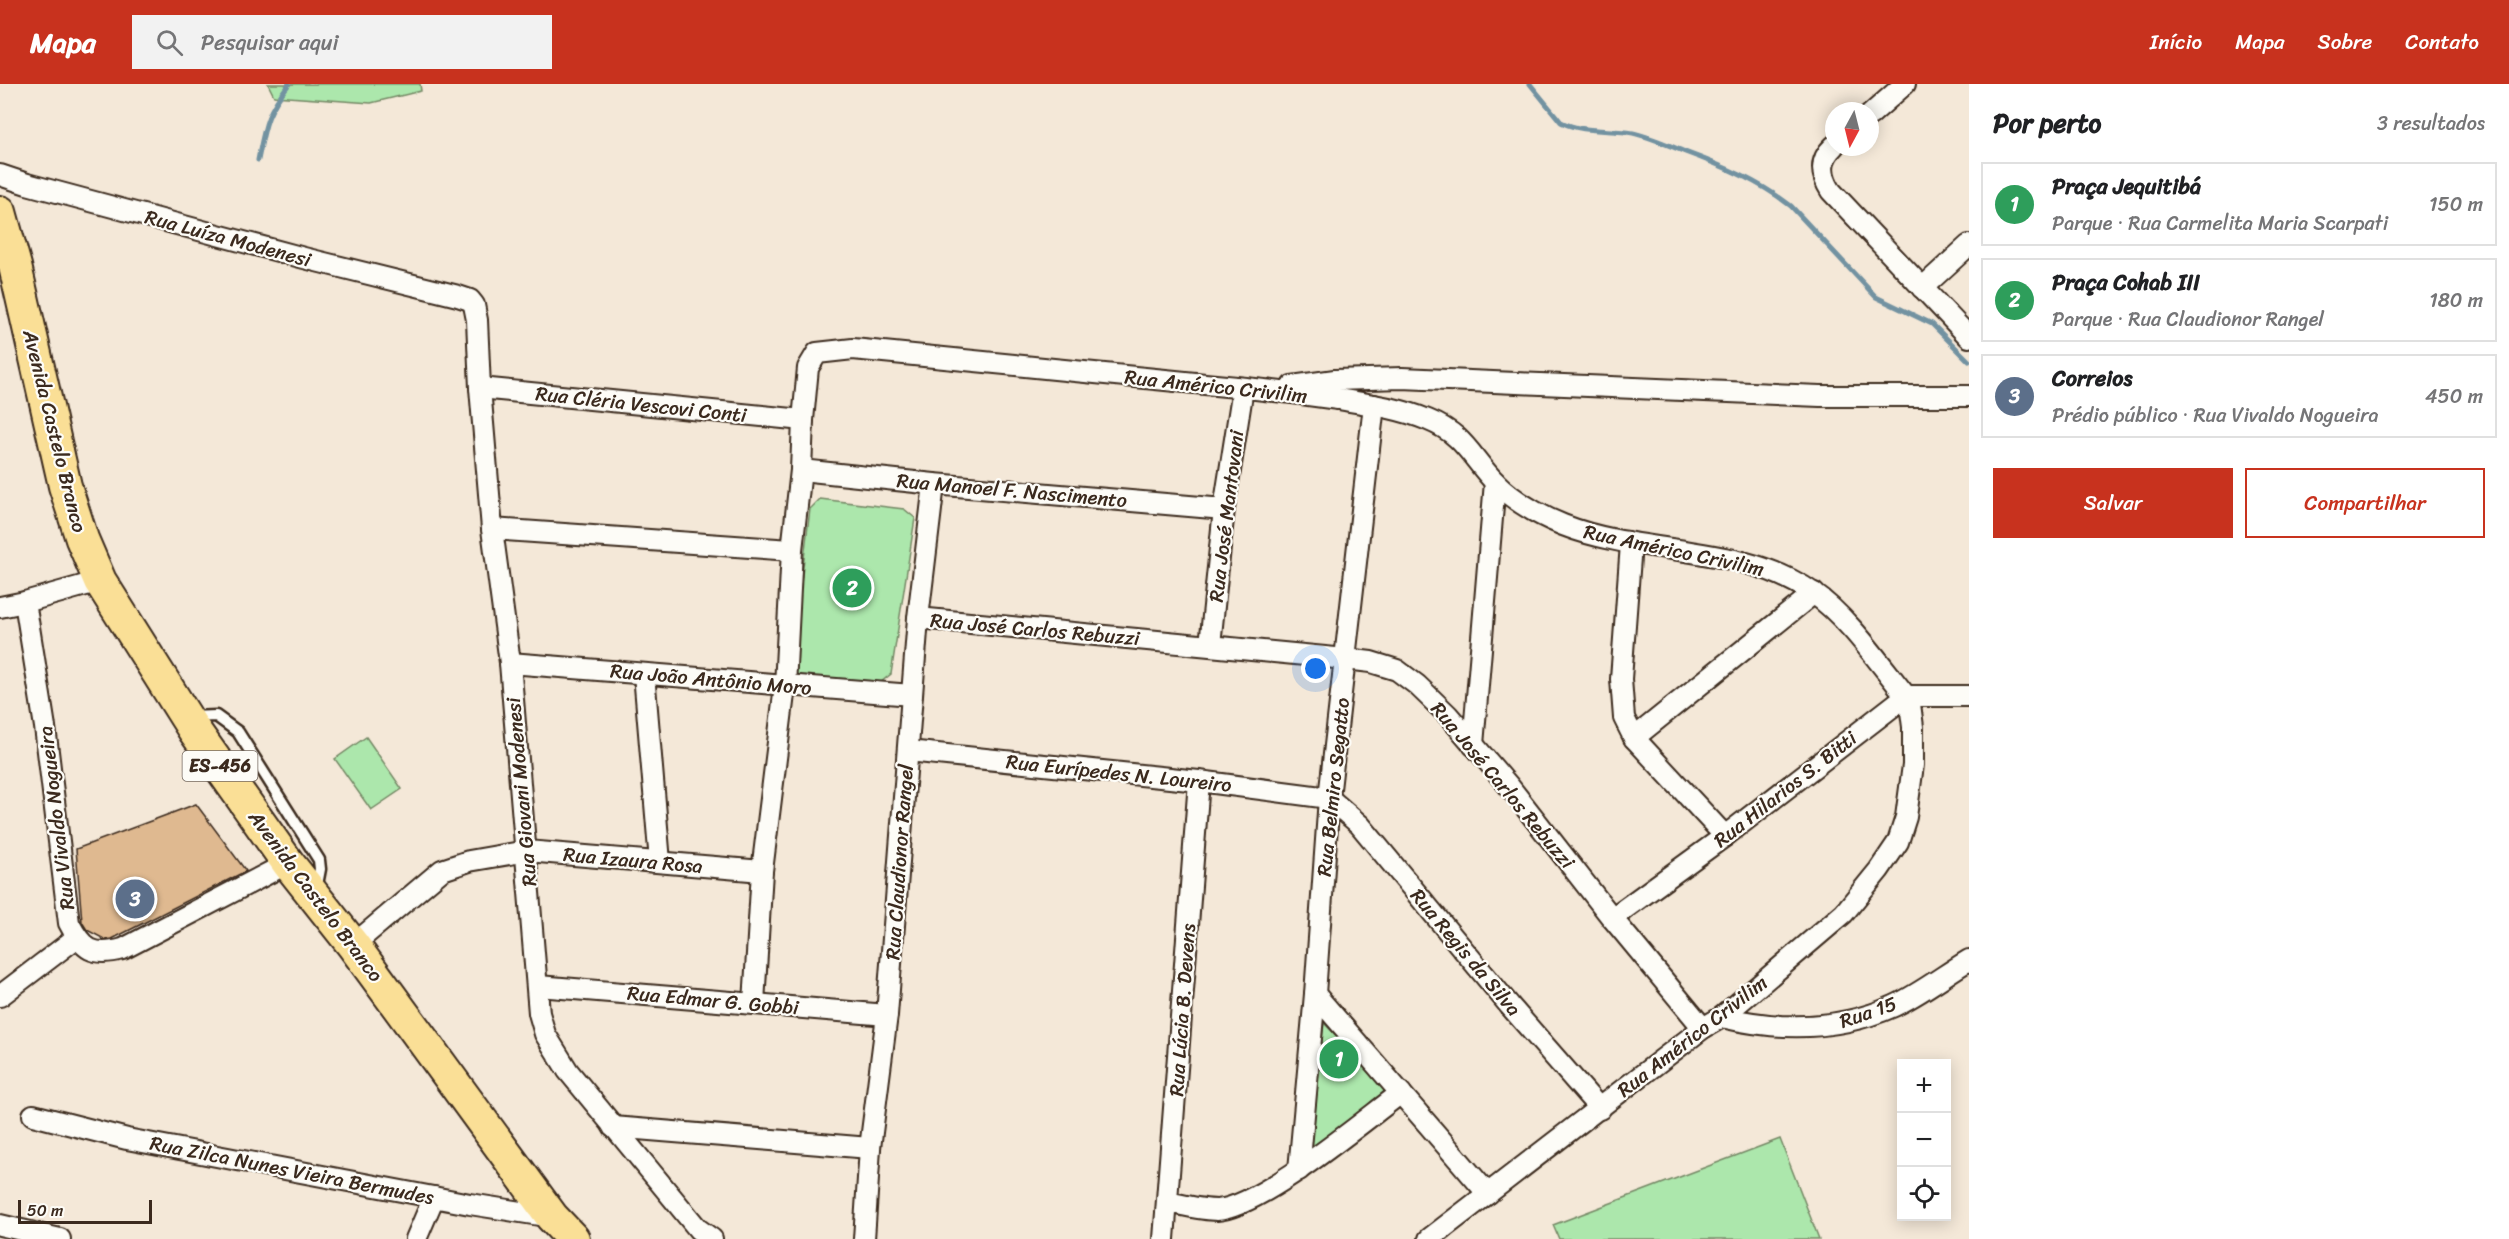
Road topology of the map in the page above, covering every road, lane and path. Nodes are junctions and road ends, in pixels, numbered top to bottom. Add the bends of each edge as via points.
1 (1905, 84) edge
2 (1879, 107) edge
3 (1826, 156) edge
4 (0, 175) edge
5 (1, 218) edge
6 (1969, 245) edge
7 (1922, 288) junction
8 (458, 296) joint
9 (1969, 337) edge
10 (480, 388) junction
11 (1243, 388) junction
12 (1275, 390) junction
13 (1969, 396) edge
14 (1374, 405) junction
15 (803, 420) junction
16 (801, 470) junction
17 (1495, 482) junction
18 (934, 484) junction
19 (1224, 509) junction
20 (492, 529) junction
21 (1631, 544) junction
22 (792, 550) junction
23 (100, 581) junction
24 (1814, 593) junction
25 (25, 602) junction
26 (0, 607) edge
27 (918, 618) junction
28 (1210, 645) junction
29 (1346, 658) junction
30 (510, 663) junction
31 (645, 674) junction
32 (785, 686) junction
33 (912, 695) junction
34 (1906, 696) junction
35 (1969, 696) edge
36 (186, 717) junction
37 (1634, 738) junction
38 (1473, 745) junction
39 (908, 751) junction
40 (1199, 781) junction
41 (1329, 798) junction
42 (1725, 836) junction
43 (527, 851) junction
44 (660, 862) junction
45 (288, 863) junction
46 (762, 871) junction
47 (315, 897) junction
48 (1612, 918) junction
49 (76, 938) junction
50 (353, 945) junction
51 (1969, 960) edge
52 (538, 986) junction
53 (1315, 994) junction
54 (0, 996) edge
55 (754, 1003) junction
56 (887, 1015) junction
57 (1722, 1017) junction
58 (1703, 1028) junction
59 (1401, 1093) junction
60 (1600, 1108) junction
61 (33, 1115) dead end
62 (613, 1127) junction
63 (870, 1148) junction
64 (1299, 1170) junction
65 (1488, 1194) junction
66 (434, 1197) junction
67 (1167, 1202) junction
68 (552, 1217) junction
69 (0, 1225) edge
70 (1446, 1232) edge
71 (60, 1239) edge
72 (416, 1239) edge
73 (573, 1239) edge
74 (712, 1239) edge
75 (864, 1239) edge
76 (1164, 1239) edge
77 (1429, 1239) edge

1 - 2 street
3 - 7 street via 1822,171 1831,191
4 - 8 street, Rua Luíza Modenesi
5 - 23 main road, Avenida Castelo Branco / ES-456 via 65,486
6 - 7 street
7 - 9 street
8 - 10 street, Rua Giovani Modenesi via 474,305
10 - 15 street, Rua Cléria Vescovi Conti
10 - 20 street, Rua Giovani Modenesi
11 - 12 street, Rua Américo Crivilim
11 - 15 street, Rua Américo Crivilim via 853,349 817,353 808,368
11 - 19 street, Rua José Mantovani
12 - 13 street via 1335,380 1402,378 1820,396
12 - 14 street, Rua Américo Crivilim
14 - 17 street, Rua Américo Crivilim via 1429,420 1452,432
14 - 29 street, Rua Belmiro Segatto
15 - 16 street
16 - 18 street, Rua Manoel F. Nascimento
16 - 22 street
17 - 21 street, Rua Américo Crivilim via 1525,507 1564,526
17 - 38 street
18 - 19 street, Rua Manoel F. Nascimento
18 - 27 street, Rua Claudionor Rangel
19 - 28 street, Rua José Mantovani
20 - 22 street
20 - 30 street, Rua Giovani Modenesi
21 - 24 street, Rua Américo Crivilim via 1733,559 1772,570
21 - 37 street via 1621,679 1624,718
22 - 32 street
23 - 25 street
23 - 36 main road, Avenida Castelo Branco / ES-456
24 - 34 street, Rua Américo Crivilim via 1846,624
24 - 37 street
25 - 26 street
25 - 49 street, Rua Vivaldo Nogueira via 69,923
27 - 28 street, Rua José Carlos Rebuzzi
27 - 33 street, Rua Claudionor Rangel
28 - 29 street, Rua José Carlos Rebuzzi
29 - 38 street, Rua José Carlos Rebuzzi via 1397,670 1448,715
29 - 41 street, Rua Belmiro Segatto
30 - 31 street, Rua João Antônio Moro
30 - 43 street, Rua Giovani Modenesi
31 - 32 street, Rua João Antônio Moro
31 - 44 street
32 - 33 street, Rua João Antônio Moro
32 - 46 street
33 - 39 street, Rua Claudionor Rangel
34 - 35 street
34 - 42 street, Rua Hilarios S. Bitti
34 - 57 street, Rua Américo Crivilim via 1913,727 1913,765 1906,817 1898,842 1844,913
36 - 45 main road, Avenida Castelo Branco / ES-456
36 - 47 lane via 216,716 238,732 319,860
37 - 42 street
38 - 48 street, Rua José Carlos Rebuzzi
39 - 40 street, Rua Eurípedes N. Loureiro
39 - 56 street, Rua Claudionor Rangel
40 - 41 street, Rua Eurípedes N. Loureiro
40 - 67 street, Rua Lúcia B. Devens
41 - 53 street, Rua Belmiro Segatto
41 - 60 street, Rua Regis da Silva via 1360,825
42 - 48 street, Rua Hilarios S. Bitti
43 - 44 street, Rua Izaura Rosa
43 - 50 street, Rua Izaura Rosa via 442,870
43 - 52 street, Rua Giovani Modenesi
44 - 46 street, Rua Izaura Rosa
45 - 47 main road, Avenida Castelo Branco / ES-456
45 - 49 street via 123,949 105,954 90,951
46 - 55 street
47 - 50 main road, Avenida Castelo Branco / ES-456
48 - 58 street, Rua José Carlos Rebuzzi
49 - 54 street
50 - 68 main road, Avenida Castelo Branco / ES-456
51 - 57 street, Rua 15 via 1895,1005 1849,1023 1791,1028
52 - 55 street, Rua Edmar G. Gobbi
52 - 62 street, Rua Giovani Modenesi via 545,1034 568,1071
53 - 59 street
53 - 64 street, Rua Belmiro Segatto
55 - 56 street, Rua Edmar G. Gobbi
56 - 63 street, Rua Claudionor Rangel
57 - 58 street, Rua Américo Crivilim
58 - 60 street, Rua Américo Crivilim
59 - 64 street
59 - 65 street
60 - 65 street, Rua Américo Crivilim
61 - 66 street, Rua Zilca Nunes Vieira Bermudes via 127,1139
62 - 63 street
62 - 74 street, Rua Giovani Modenesi via 698,1229
63 - 75 street, Rua Claudionor Rangel
64 - 67 street via 1244,1202 1218,1210
65 - 70 street, Rua Américo Crivilim
66 - 68 street, Rua Zilca Nunes Vieira Bermudes
66 - 72 street
67 - 76 street, Rua Lúcia B. Devens
68 - 73 main road, Avenida Castelo Branco / ES-456
69 - 71 street
70 - 77 street, Rua Américo Crivilim

